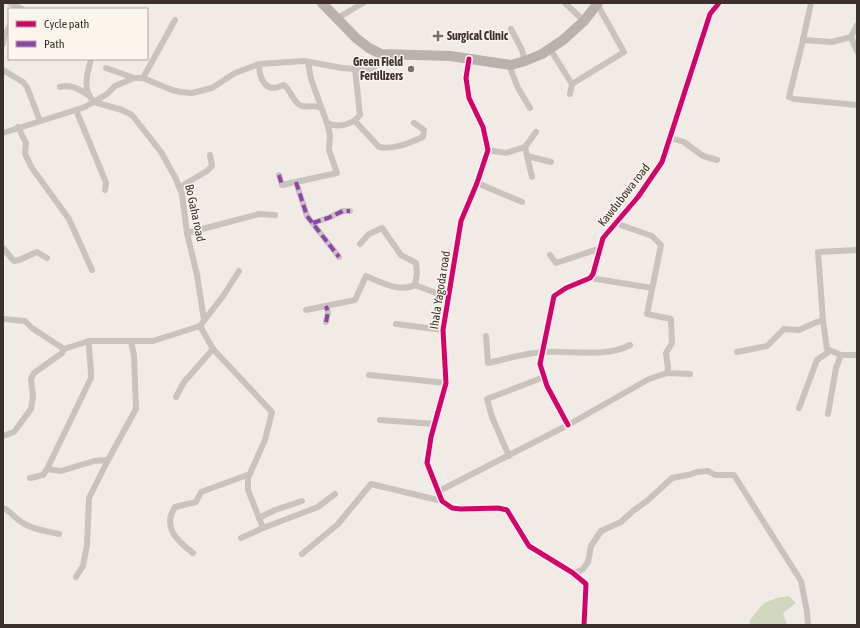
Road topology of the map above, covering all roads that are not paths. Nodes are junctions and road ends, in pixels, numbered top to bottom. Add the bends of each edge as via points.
1 (10, 3) edge
2 (322, 3) edge
3 (363, 3) edge
4 (565, 3) edge
5 (719, 3) edge
6 (811, 3) edge
7 (597, 4) edge
8 (20, 8) edge
9 (336, 19) junction
10 (175, 20) dead end
11 (584, 21) junction
12 (857, 25) edge
13 (8, 29) edge
14 (512, 29) dead end
15 (851, 37) junction
16 (803, 40) junction
17 (3, 44) edge
18 (550, 49) junction
19 (857, 51) edge
20 (381, 54) junction
21 (469, 59) junction
22 (91, 60) edge
23 (525, 61) junction
24 (308, 62) junction
25 (259, 64) junction
26 (509, 64) junction
27 (106, 68) dead end
28 (355, 69) junction
29 (3, 70) edge
30 (134, 78) junction
31 (144, 78) junction
32 (572, 84) junction
33 (60, 87) dead end
34 (570, 94) dead end
35 (88, 95) junction
36 (94, 102) junction
37 (857, 105) edge
38 (322, 108) junction
39 (530, 108) dead end
40 (76, 110) junction
41 (40, 121) junction
42 (355, 121) junction
43 (327, 123) junction
44 (414, 123) dead end
45 (18, 127) junction
46 (536, 132) dead end
47 (3, 133) edge
48 (670, 138) junction
49 (525, 147) junction
50 (488, 150) junction
51 (210, 155) dead end
52 (528, 156) junction
53 (717, 160) dead end
54 (551, 162) dead end
55 (279, 175) dead end
56 (532, 177) dead end
57 (296, 182) junction
58 (477, 183) junction
59 (180, 187) junction
60 (105, 190) dead end
61 (522, 202) dead end
62 (350, 211) dead end
63 (275, 215) dead end
64 (313, 223) junction
65 (615, 223) junction
66 (188, 233) junction
67 (360, 244) dead end
68 (3, 248) edge
69 (601, 248) junction
70 (857, 250) edge
71 (550, 255) dead end
72 (47, 258) dead end
73 (339, 258) dead end
74 (92, 270) dead end
75 (240, 271) dead end
76 (590, 278) junction
77 (415, 285) junction
78 (652, 288) junction
79 (449, 298) junction
80 (326, 306) junction
81 (306, 310) dead end
82 (3, 319) edge
83 (823, 321) junction
84 (326, 322) dead end
85 (202, 323) junction
86 (396, 324) dead end
87 (443, 330) junction
88 (486, 336) dead end
89 (89, 341) junction
90 (130, 341) junction
91 (630, 345) dead end
92 (64, 349) junction
93 (213, 349) junction
94 (830, 351) junction
95 (543, 352) junction
96 (736, 352) dead end
97 (841, 355) junction
98 (857, 355) edge
99 (667, 372) junction
100 (690, 374) dead end
101 (369, 375) dead end
102 (544, 377) junction
103 (446, 383) junction
104 (176, 396) dead end
105 (799, 408) dead end
106 (828, 414) dead end
107 (380, 420) dead end
108 (435, 424) junction
109 (568, 425) junction
110 (3, 436) edge
111 (509, 456) junction
112 (108, 460) junction
113 (47, 469) junction
114 (250, 474) junction
115 (30, 478) dead end
116 (437, 492) junction
117 (335, 494) dead end
118 (302, 501) dead end
119 (442, 501) junction
120 (3, 508) edge
121 (258, 518) junction
122 (263, 528) junction
123 (59, 534) dead end
124 (241, 538) dead end
125 (193, 553) dead end
126 (302, 554) dead end
127 (573, 573) junction
128 (76, 577) dead end
129 (584, 625) edge
130 (808, 625) edge

1 - 8 street
2 - 9 main road
3 - 9 street
4 - 11 street
5 - 48 street, Kawdubowa road via 710,14
6 - 16 street
7 - 11 main road
7 - 32 street via 624,52
9 - 20 main road via 356,38
10 - 31 street
11 - 18 main road
12 - 15 street
13 - 17 street
14 - 23 street
15 - 16 street via 832,42
15 - 19 street
16 - 37 street via 789,97
18 - 23 main road
18 - 32 street
20 - 21 main road
20 - 28 street via 378,65 372,69
21 - 26 main road
21 - 50 street via 466,78 470,98 483,127
22 - 35 street via 86,81
23 - 26 main road
24 - 25 street
24 - 28 street
24 - 38 street via 311,79
25 - 31 street via 235,73 212,88 192,94 172,90
25 - 38 street via 260,77 270,88 285,86 302,106
26 - 39 street via 518,88
27 - 30 street
28 - 42 street via 360,116
29 - 41 street via 27,87
30 - 31 street
30 - 36 street via 115,86
32 - 34 street
33 - 35 street via 75,87
35 - 36 street
36 - 40 street
36 - 59 street, Bo Gaha road via 132,115 161,152
38 - 43 street
40 - 41 street
40 - 60 street via 105,180
41 - 45 street
42 - 43 street via 346,125
42 - 44 street via 379,147 385,148 423,137 424,130
43 - 57 street via 330,135 329,150 337,173
45 - 47 street
45 - 74 street via 26,143 25,153 32,168 69,219
46 - 49 street
48 - 53 street via 684,142 703,156
48 - 65 street, Kawdubowa road via 662,162 638,197
49 - 50 street via 506,152
49 - 52 street
50 - 58 street, Ihala Yagoda road
51 - 59 street via 212,166 208,171
52 - 54 street
52 - 56 street
55 - 57 street via 282,185
57 - 64 street via 307,216
58 - 61 street
58 - 79 street, Ihala Yagoda road via 461,220
59 - 66 street, Bo Gaha road
62 - 64 street via 343,211
63 - 66 street via 259,214
64 - 73 street
65 - 69 street, Kawdubowa road via 603,238
65 - 78 street via 652,236 660,245
66 - 85 street, Bo Gaha road via 197,275
67 - 77 street via 370,234 382,228 402,255 416,263
68 - 72 street via 14,261 37,252
69 - 71 street via 556,263
69 - 76 street, Kawdubowa road
70 - 83 street via 818,252
75 - 85 street
76 - 78 street
76 - 95 street via 554,296
77 - 79 street
77 - 80 street via 400,288 366,276 355,300
78 - 99 street via 647,314 672,319 672,343 666,353
79 - 87 street, Ihala Yagoda road
80 - 81 street
80 - 84 street
82 - 92 street via 25,321
83 - 94 street via 827,349
83 - 96 street via 799,330 784,329 767,346
85 - 90 street via 153,341
85 - 93 street
86 - 87 street
87 - 103 street, Ihala Yagoda road
88 - 95 street via 488,363
89 - 90 street
89 - 92 street
89 - 113 street via 91,378
90 - 112 street via 134,355 136,409
91 - 95 street via 621,350 602,352
92 - 110 street via 34,373 31,379 31,409 14,432
93 - 104 street via 184,382
93 - 114 street via 272,412 266,440
94 - 97 street
94 - 105 street via 817,360
95 - 102 street via 540,364
97 - 98 street
97 - 106 street via 836,368
99 - 100 street
99 - 109 street via 649,379
101 - 103 street
102 - 109 street via 546,386
102 - 111 street via 487,399
103 - 108 street, Ihala Yagoda road
107 - 108 street
108 - 116 street, Ihala Yagoda road via 427,463
109 - 111 street
111 - 116 street
112 - 113 street via 94,461 61,471
112 - 128 street via 89,498 87,545 83,566
113 - 115 street via 43,475
114 - 121 street via 248,490
114 - 125 street via 201,492 196,502 174,507 170,514 171,531 179,542
116 - 119 street, Ihala Yagoda road
117 - 122 street via 318,507
118 - 121 street
119 - 126 street via 371,484 338,524
119 - 127 street via 452,508 507,510 529,546
120 - 123 street via 21,523
121 - 122 street
122 - 124 street
127 - 129 street via 586,584
127 - 130 street via 580,572 588,562 591,546 601,531 621,522 672,478 708,471 715,476 734,475 801,581

